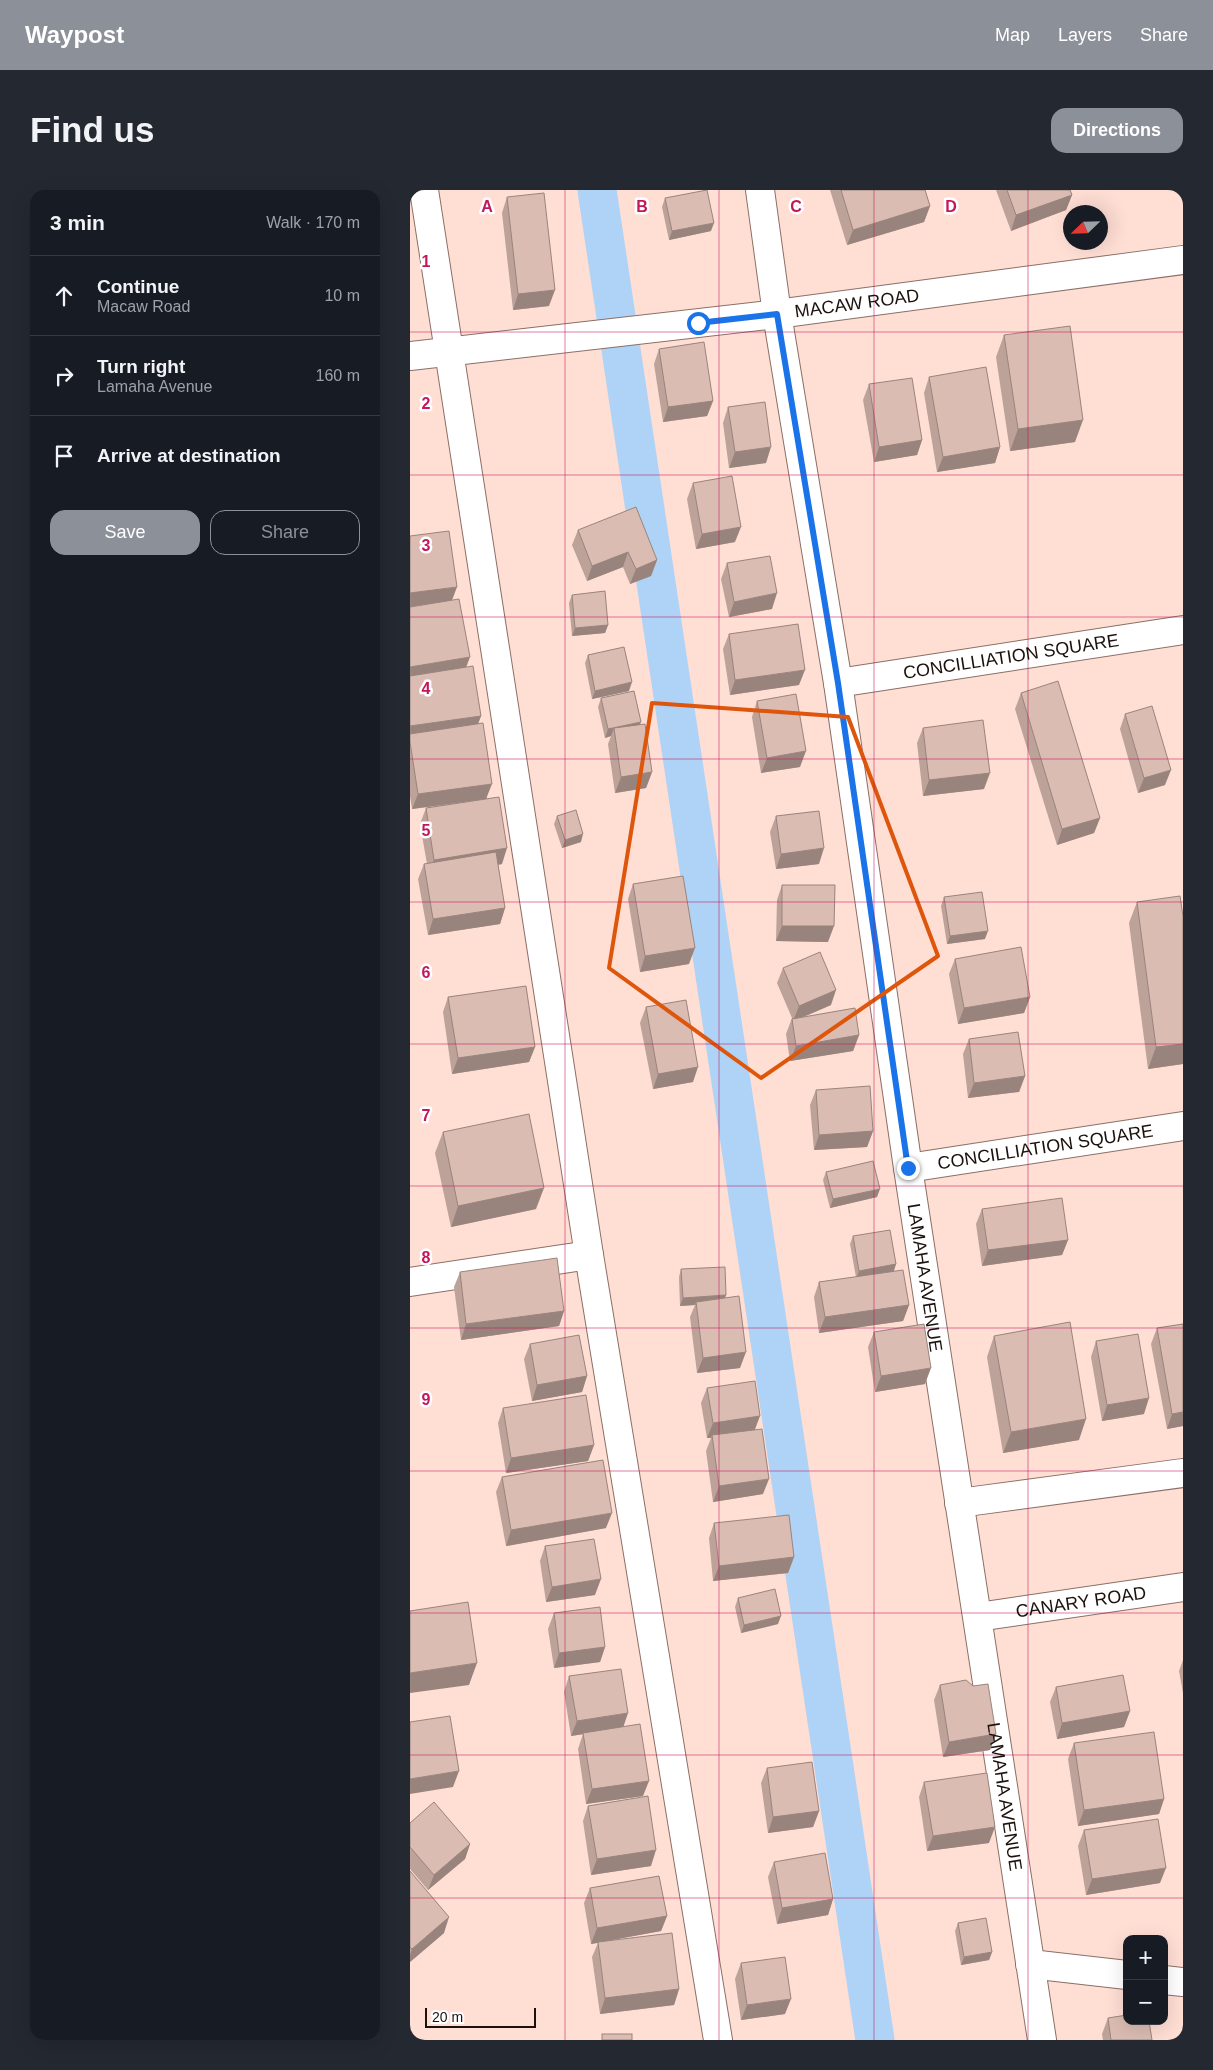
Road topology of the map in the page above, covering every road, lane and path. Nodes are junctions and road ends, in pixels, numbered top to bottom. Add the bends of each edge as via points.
1 (424, 190) edge
2 (760, 190) edge
3 (421, 242) edge
4 (1183, 260) edge
5 (777, 314) junction
6 (450, 350) junction
7 (410, 356) edge
8 (1183, 630) edge
9 (838, 683) junction
10 (1183, 1126) edge
11 (908, 1168) junction
12 (589, 1255) junction
13 (410, 1282) edge
14 (1183, 1473) edge
15 (959, 1503) junction
16 (1183, 1587) edge
17 (978, 1617) junction
18 (1030, 1964) junction
19 (1123, 1975) edge
20 (1168, 1980) edge
21 (1183, 1982) edge
22 (718, 2040) edge
23 (1042, 2040) edge

1 - 3 street
2 - 5 street, LAMAHA AVENUE
3 - 6 street
4 - 5 street, MACAW ROAD
5 - 6 street, MACAW ROAD
5 - 9 street, LAMAHA AVENUE
6 - 7 street, MACAW ROAD
6 - 12 street
8 - 9 street, CONCILLIATION SQUARE
9 - 11 street, LAMAHA AVENUE
10 - 11 street, CONCILLIATION SQUARE
11 - 15 street, LAMAHA AVENUE
12 - 13 street
12 - 22 street
14 - 15 street
15 - 17 street, LAMAHA AVENUE
16 - 17 street, CANARY ROAD
17 - 18 street, LAMAHA AVENUE
18 - 19 street
18 - 23 street, LAMAHA AVENUE
20 - 21 street

